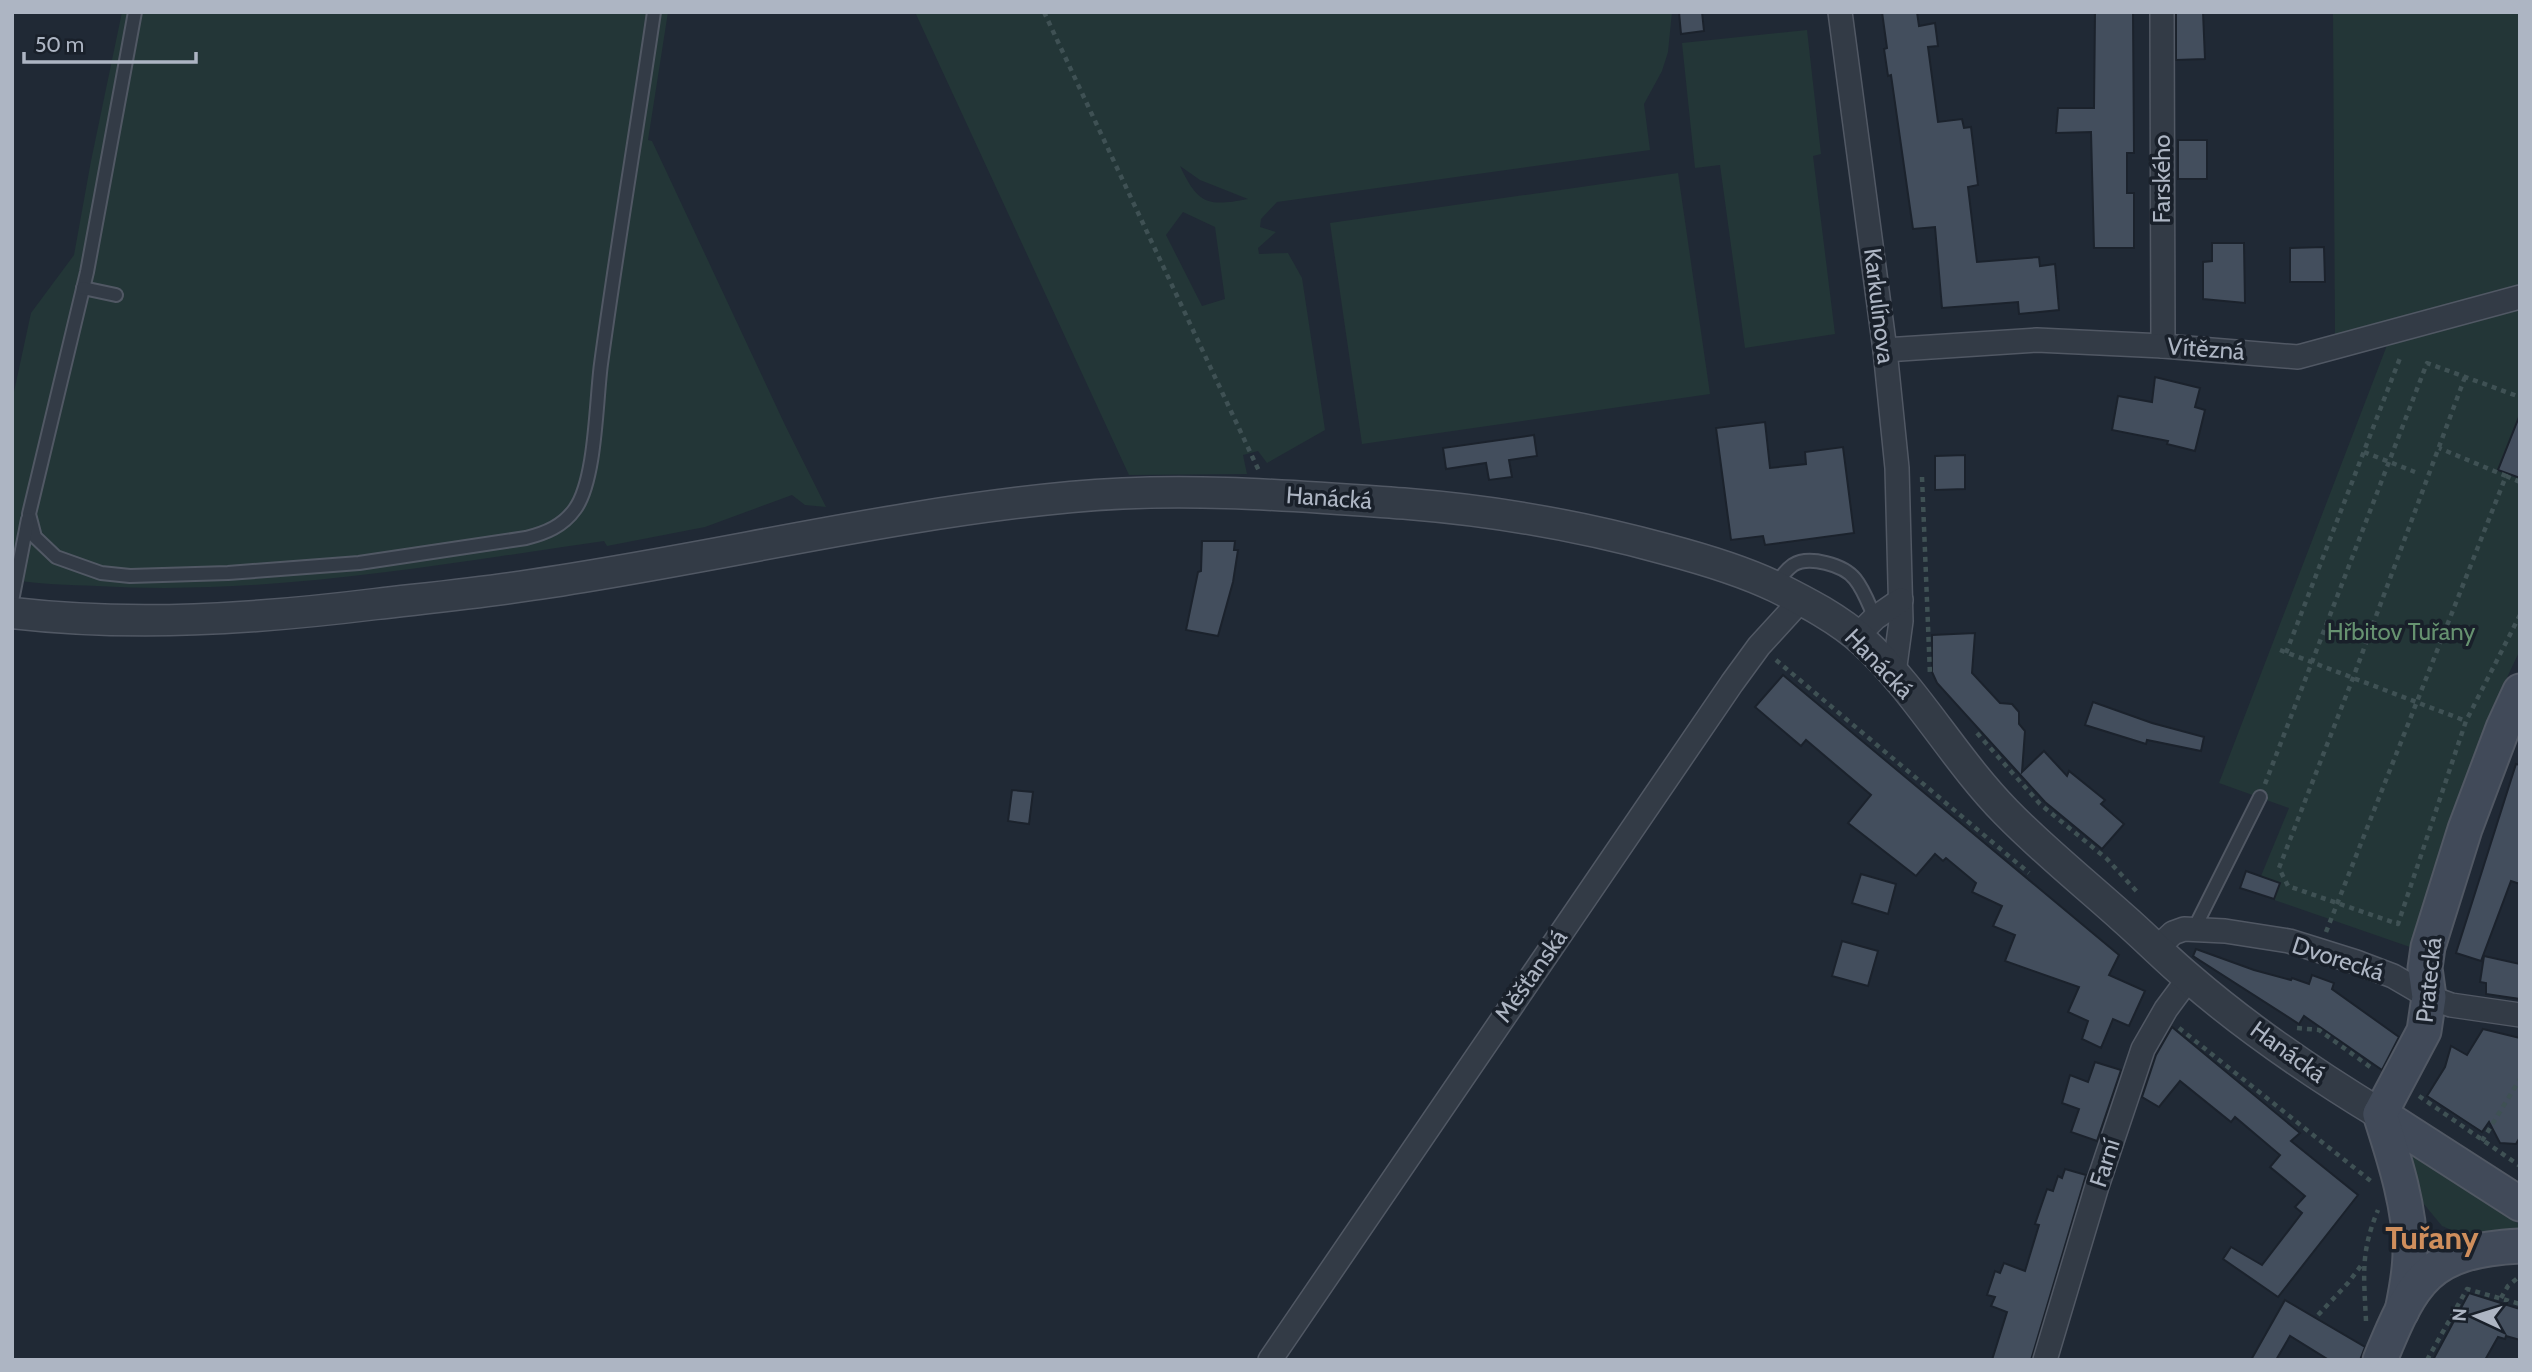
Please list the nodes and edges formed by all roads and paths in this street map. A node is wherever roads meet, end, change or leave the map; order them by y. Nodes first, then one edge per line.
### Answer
1 (135, 12) edge
2 (654, 12) edge
3 (1044, 12) edge
4 (1840, 12) edge
5 (2162, 12) edge
6 (83, 288) junction
7 (116, 295) dead end
8 (2520, 297) edge
9 (2163, 346) junction
10 (1885, 350) junction
11 (2400, 358) dead end
12 (2465, 377) junction
13 (2520, 397) edge
14 (2439, 448) junction
15 (2364, 452) junction
16 (2389, 462) junction
17 (1921, 467) dead end
18 (2415, 472) dead end
19 (2506, 477) junction
20 (2520, 482) edge
21 (1270, 494) junction
22 (29, 514) junction
23 (1774, 586) junction
24 (1801, 600) junction
25 (1901, 600) junction
26 (12, 601) edge
27 (12, 613) edge
28 (2520, 615) edge
29 (1866, 627) junction
30 (1759, 646) junction
31 (2311, 662) junction
32 (1894, 673) junction
33 (2353, 678) junction
34 (1932, 679) dead end
35 (2520, 691) edge
36 (2416, 703) junction
37 (2466, 722) junction
38 (1850, 723) dead end
39 (1972, 728) dead end
40 (2260, 797) joint
41 (2140, 896) dead end
42 (2337, 903) junction
43 (2194, 929) junction
44 (2157, 948) junction
45 (2319, 950) junction
46 (2189, 978) junction
47 (2429, 997) junction
48 (2520, 1015) edge
49 (2295, 1028) dead end
50 (2520, 1079) edge
51 (2397, 1082) junction
52 (2380, 1114) junction
53 (2482, 1141) junction
54 (2520, 1165) edge
55 (2520, 1204) edge
56 (2520, 1246) edge
57 (2363, 1262) dead end
58 (2520, 1276) edge
59 (2501, 1298) junction
60 (2520, 1304) edge
61 (2402, 1311) junction
62 (2318, 1315) dead end
63 (1270, 1360) edge
64 (2045, 1360) edge
65 (2380, 1360) edge
66 (2427, 1360) edge

1 - 6 lane
2 - 22 lane
3 - 21 path
4 - 10 street, Karkulínova
5 - 9 street, Farského
6 - 7 lane
6 - 22 lane
8 - 9 street, Vítězná
9 - 10 street, Vítězná
10 - 25 street, Karkulínova
11 - 15 path
12 - 13 path
12 - 14 path
12 - 16 path
14 - 19 path
14 - 33 path
15 - 16 path
15 - 31 path
16 - 18 path
16 - 31 path
17 - 34 path
19 - 20 path
19 - 36 path
21 - 23 street, Hanácká
21 - 27 street, Hanácká
22 - 26 lane
23 - 24 street, Hanácká
23 - 29 lane
24 - 29 street, Hanácká
24 - 30 street, Měšťanská
25 - 29 street
25 - 32 street, Karkulínova
28 - 37 path
29 - 32 street, Hanácká
30 - 38 path
30 - 63 street, Měšťanská
31 - 33 path
31 - 40 path
32 - 44 street, Hanácká
33 - 36 path
33 - 42 path
35 - 47 main road, Pratecká
36 - 37 path
36 - 42 path
37 - 42 path
39 - 41 path
40 - 43 lane
42 - 45 path
43 - 44 street
43 - 45 street, Dvorecká
44 - 46 street, Hanácká
45 - 47 street, Dvorecká
46 - 52 street, Hanácká
46 - 64 street, Farní
47 - 48 street, Dvorecká
47 - 51 main road, Pratecká
49 - 51 path
50 - 53 path
51 - 52 main road, Pratecká
51 - 53 path
52 - 55 main road, Hanácká
52 - 61 main road
53 - 54 path
56 - 61 main road
57 - 62 path
58 - 59 path
59 - 60 path
59 - 66 path
61 - 65 main road

